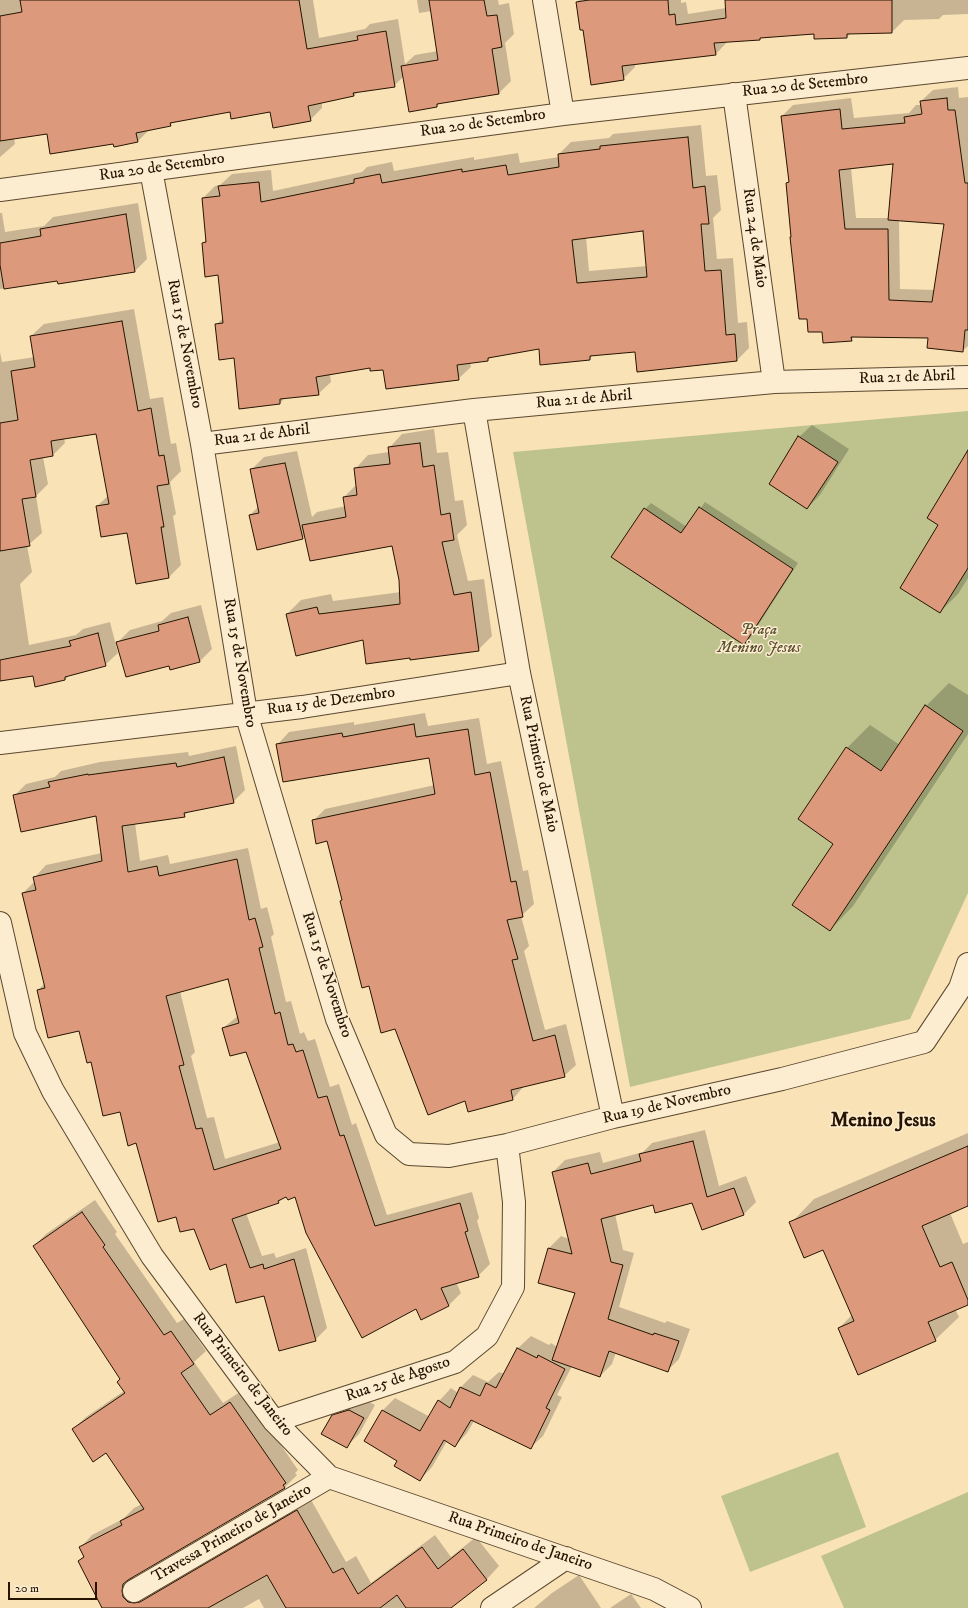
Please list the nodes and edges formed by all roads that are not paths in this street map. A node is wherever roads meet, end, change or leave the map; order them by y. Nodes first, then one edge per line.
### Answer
1 (544, 0) edge
2 (968, 68) edge
3 (734, 94) junction
4 (563, 114) junction
5 (151, 170) junction
6 (0, 190) edge
7 (968, 377) edge
8 (774, 382) junction
9 (474, 410) junction
10 (202, 444) junction
11 (519, 673) junction
12 (246, 713) junction
13 (0, 743) edge
14 (0, 923) edge
15 (968, 964) edge
16 (613, 1117) junction
17 (506, 1145) junction
18 (409, 1154) joint
19 (274, 1421) junction
20 (329, 1477) junction
21 (566, 1558) junction
22 (134, 1591) dead end
23 (492, 1608) edge
24 (690, 1608) edge

1 - 4 street
2 - 3 street, Rua 20 de Setembro
3 - 4 street, Rua 20 de Setembro
3 - 8 street, Rua 24 de Maio
4 - 5 street, Rua 20 de Setembro
5 - 6 street, Rua 20 de Setembro
5 - 10 street, Rua 15 de Novembro
7 - 8 street, Rua 21 de Abril
8 - 9 street, Rua 21 de Abril
9 - 10 street, Rua 21 de Abril
9 - 11 street, Rua Primeiro de Maio
10 - 12 street, Rua 15 de Novembro
11 - 12 street, Rua 15 de Dezembro
11 - 16 street, Rua Primeiro de Maio
12 - 13 street, Rua 15 de Dezembro
12 - 18 street, Rua 15 de Novembro
14 - 19 street, Rua Primeiro de Janeiro
15 - 16 street, Rua 19 de Novembro
16 - 17 street, Rua 19 de Novembro
17 - 18 street, Rua 19 de Novembro
17 - 19 street, Rua 25 de Agosto
19 - 20 street, Rua Primeiro de Janeiro
20 - 21 street, Rua Primeiro de Janeiro
20 - 22 street, Travessa Primeiro de Janeiro
21 - 23 street
21 - 24 street, Rua Primeiro de Janeiro

